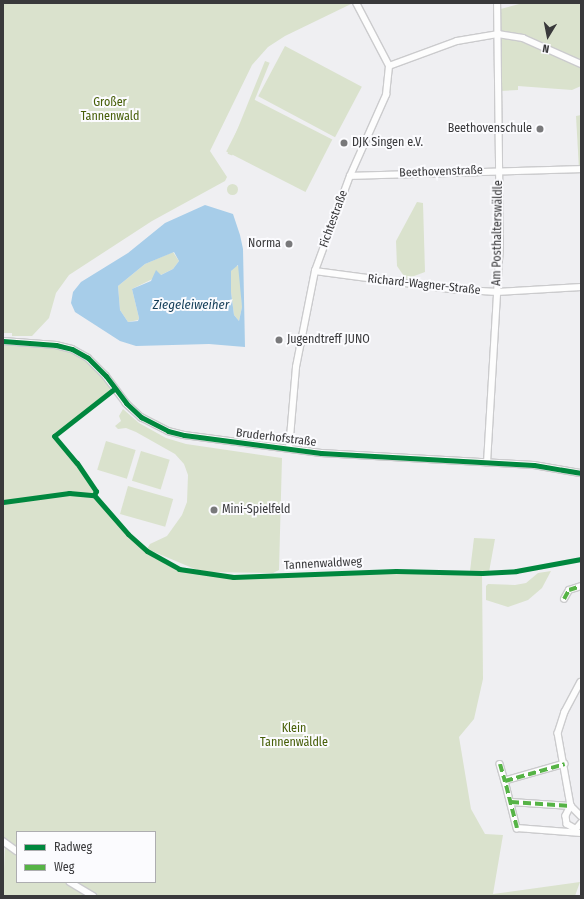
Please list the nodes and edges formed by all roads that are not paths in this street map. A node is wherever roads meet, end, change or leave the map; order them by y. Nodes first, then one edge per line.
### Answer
1 (497, 3) edge
2 (358, 4) edge
3 (498, 34) junction
4 (581, 64) edge
5 (389, 66) junction
6 (581, 169) edge
7 (500, 170) junction
8 (350, 176) junction
9 (315, 271) junction
10 (581, 287) edge
11 (497, 292) junction
12 (3, 340) edge
13 (289, 450) junction
14 (487, 463) junction
15 (581, 473) edge
16 (581, 586) edge
17 (564, 599) dead end
18 (581, 682) edge
19 (500, 764) dead end
20 (565, 764) junction
21 (505, 781) junction
22 (510, 802) junction
23 (571, 806) junction
24 (581, 816) edge
25 (581, 824) edge
26 (569, 830) junction
27 (581, 833) edge
28 (3, 841) edge
29 (16, 850) edge
30 (72, 883) edge
31 (93, 896) edge

1 - 3 street, Am Posthalterswäldle
2 - 5 street
3 - 4 street
3 - 5 street
3 - 7 street, Am Posthalterswäldle
5 - 8 street, Fichtestraße
6 - 7 street, Beethovenstraße
7 - 8 street, Beethovenstraße
7 - 11 street, Am Posthalterswäldle
8 - 9 street, Fichtestraße
9 - 11 street, Richard-Wagner-Straße
9 - 13 street, Fichtestraße
10 - 11 street, Richard-Wagner-Straße
11 - 14 street, Am Posthalterswäldle
12 - 13 street, Bruderhofstraße
13 - 14 street, Bruderhofstraße
14 - 15 street, Bruderhofstraße
16 - 17 street
18 - 20 street
19 - 21 street
20 - 21 street
20 - 23 street
21 - 22 street
22 - 23 street
22 - 26 street
23 - 24 street
23 - 26 street
25 - 26 street
26 - 27 street
28 - 29 street
30 - 31 street

